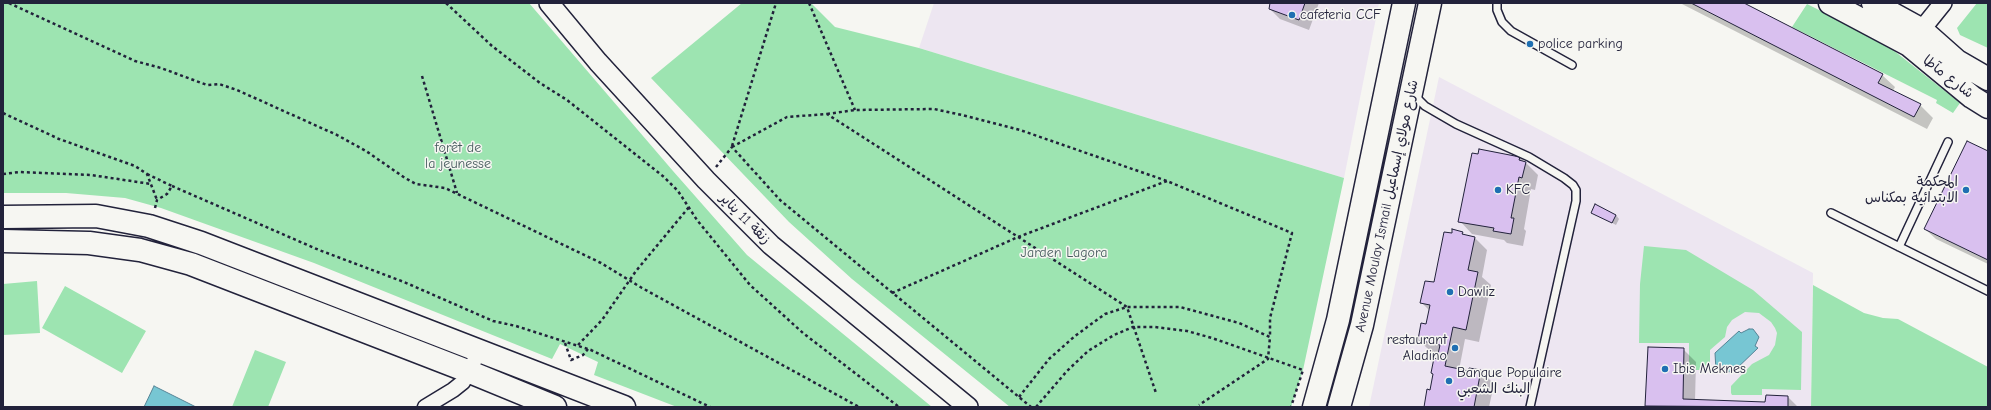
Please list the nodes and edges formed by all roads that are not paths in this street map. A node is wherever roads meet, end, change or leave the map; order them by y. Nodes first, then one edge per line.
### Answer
1 (549, 3) edge
2 (1404, 3) edge
3 (1430, 3) edge
4 (1497, 3) edge
5 (1830, 3) edge
6 (1873, 3) edge
7 (1943, 3) edge
8 (1915, 38) junction
9 (1572, 65) dead end
10 (1988, 80) edge
11 (1411, 92) junction
12 (1988, 106) edge
13 (1948, 142) dead end
14 (1831, 213) dead end
15 (3, 216) edge
16 (3, 241) edge
17 (1899, 247) junction
18 (1988, 291) edge
19 (480, 350) junction
20 (470, 372) junction
21 (425, 407) edge
22 (555, 407) edge
23 (624, 407) edge
24 (968, 407) edge
25 (1314, 407) edge
26 (1339, 407) edge
27 (1530, 407) edge

1 - 24 main road, زنقة 11 يناير
2 - 25 main road, Avenue Moulay Ismail شارع مولاي إسماعيل
3 - 11 main road, Avenue Moulay Ismail شارع مولاي إسماعيل
4 - 9 lane
5 - 8 main road
6 - 8 main road
7 - 8 street
8 - 10 main road
8 - 12 main road, شارع مآطا
11 - 26 main road, Avenue Moulay Ismail شارع مولاي إسماعيل
11 - 27 lane
13 - 17 lane
14 - 17 lane
15 - 19 main road
16 - 20 main road
17 - 18 lane
19 - 20 street
19 - 23 main road
20 - 21 street
20 - 22 main road

